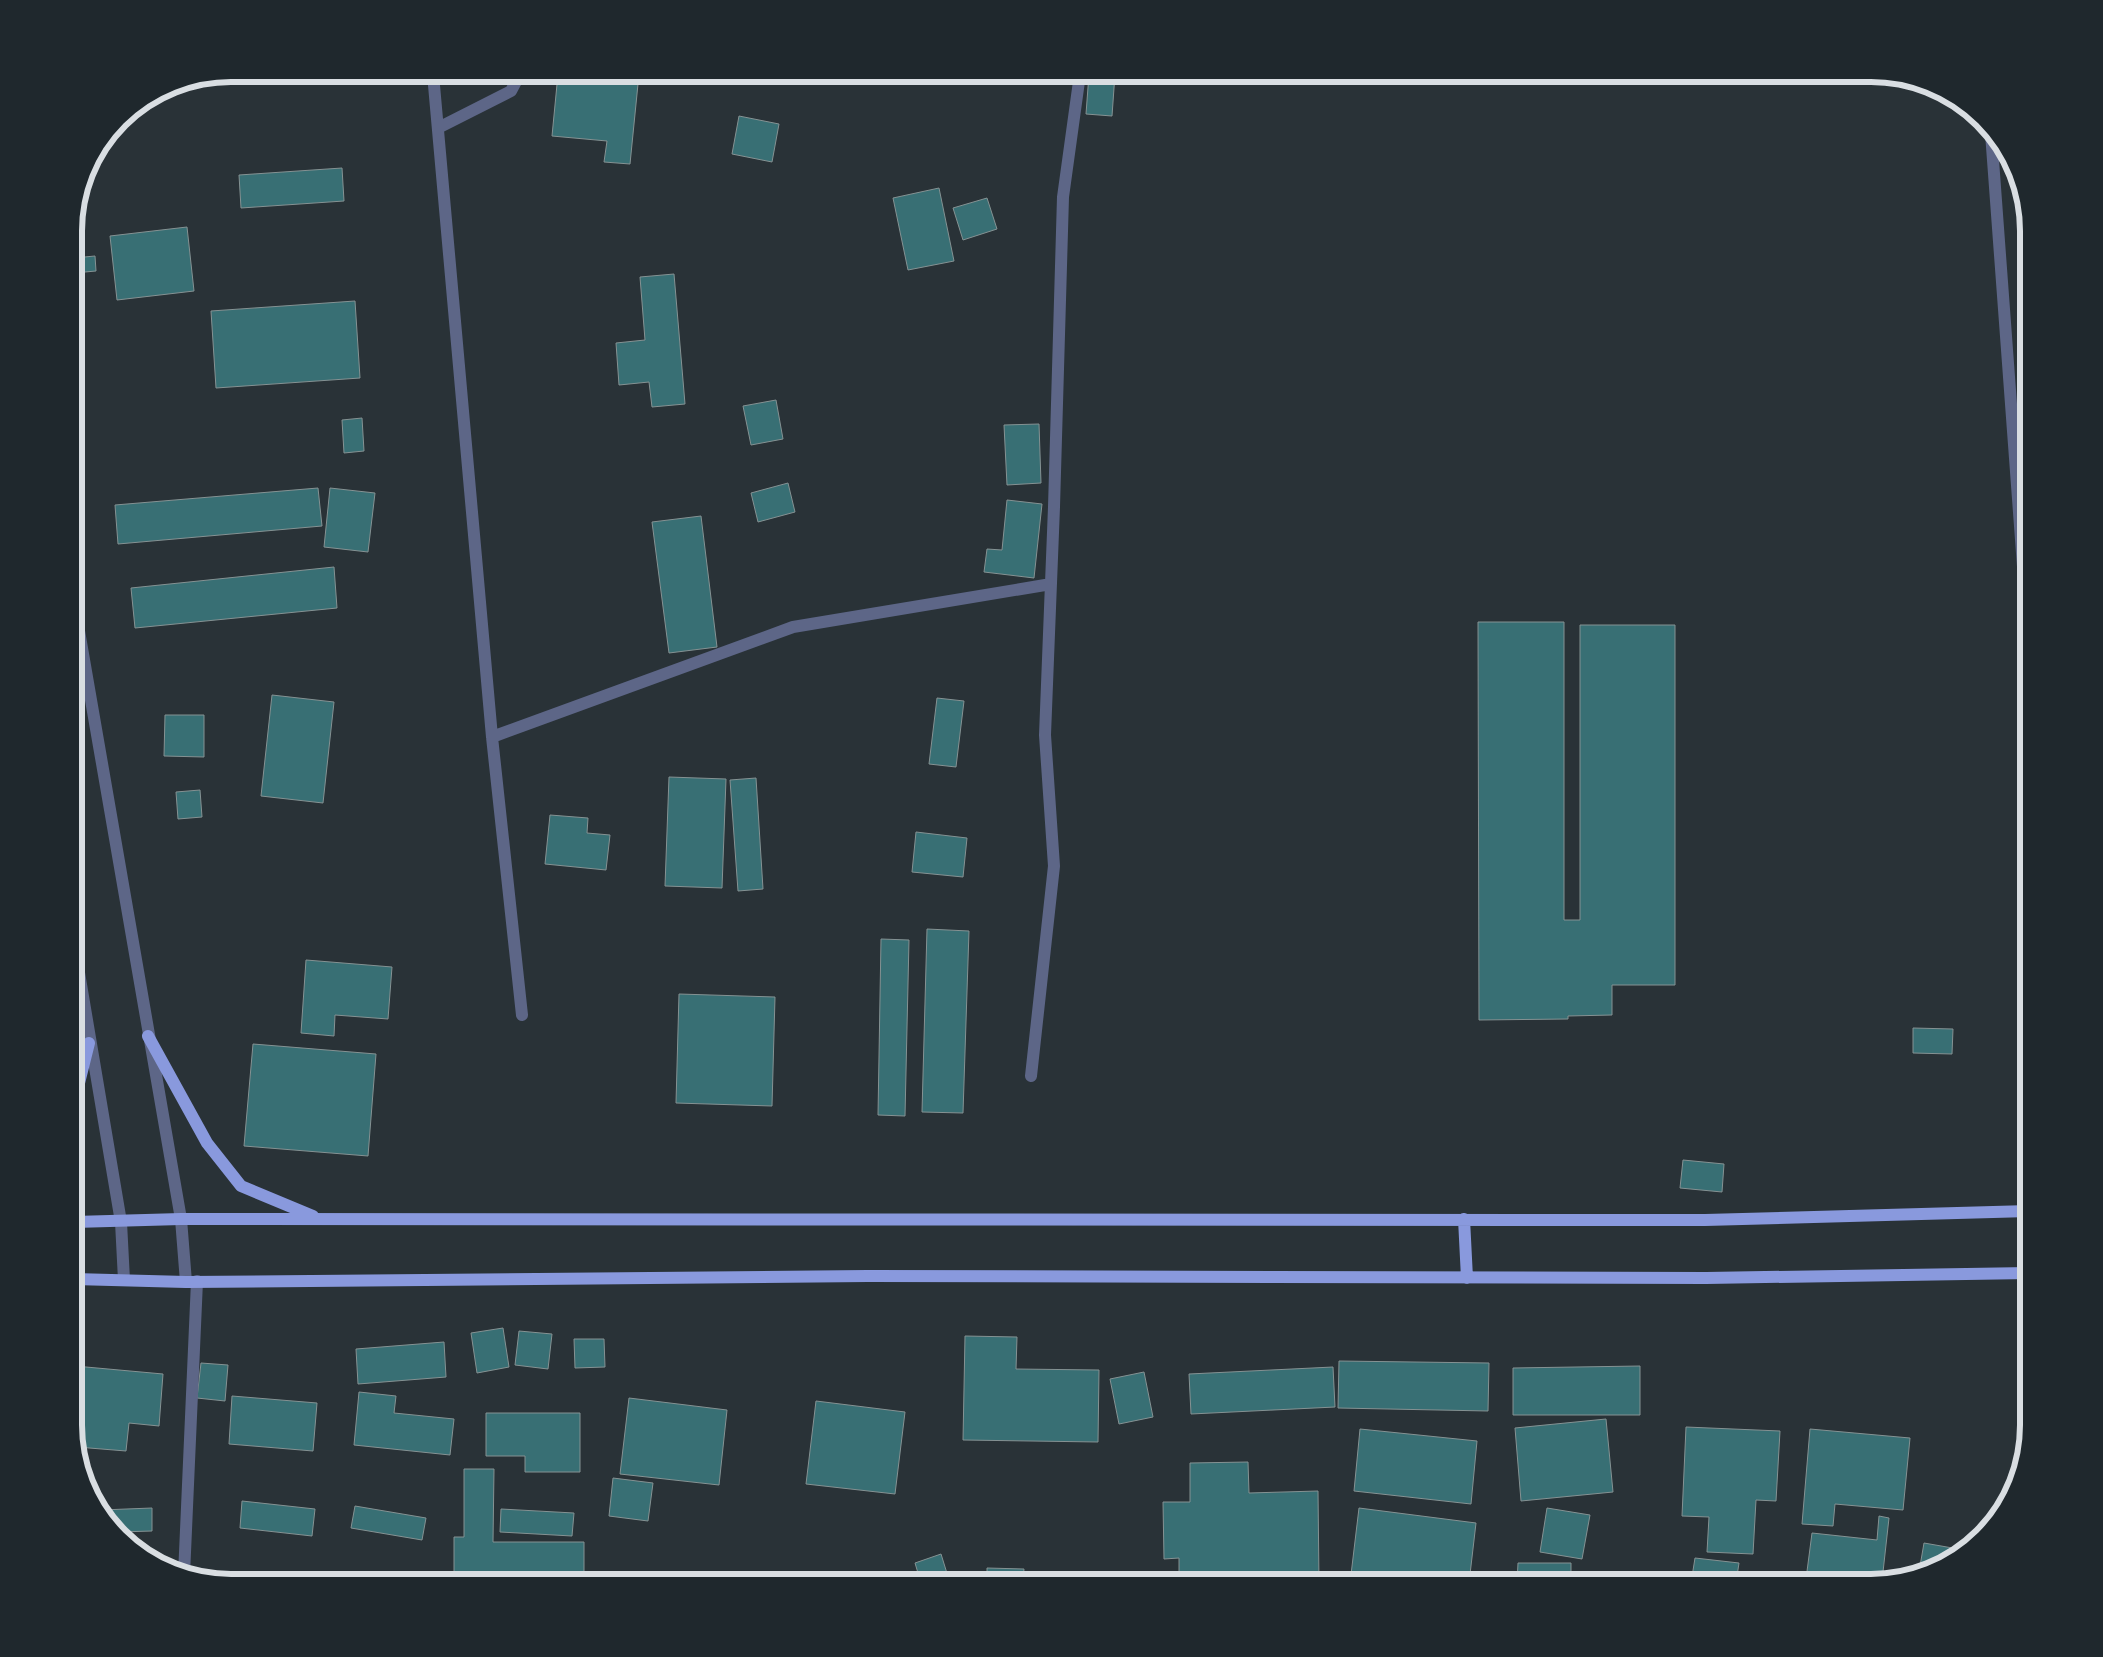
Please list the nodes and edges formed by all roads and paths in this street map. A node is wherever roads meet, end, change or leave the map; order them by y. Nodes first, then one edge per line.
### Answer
1 (434, 83) edge
2 (515, 83) edge
3 (1079, 83) edge
4 (438, 128) junction
5 (1992, 144) edge
6 (2020, 526) edge
7 (1051, 584) junction
8 (83, 655) edge
9 (492, 737) junction
10 (83, 1003) edge
11 (522, 1014) dead end
12 (148, 1036) junction
13 (89, 1043) junction
14 (83, 1067) edge
15 (1030, 1076) dead end
16 (2020, 1211) edge
17 (180, 1218) junction
18 (317, 1218) junction
19 (1464, 1220) junction
20 (83, 1222) edge
21 (121, 1222) junction
22 (2020, 1273) edge
23 (1467, 1278) junction
24 (83, 1279) edge
25 (124, 1280) junction
26 (192, 1281) junction
27 (184, 1567) edge

1 - 4 street
2 - 4 street
3 - 7 street
4 - 9 street
5 - 6 street
7 - 9 street
7 - 15 street
8 - 12 street
9 - 11 street
10 - 13 street
12 - 17 street
12 - 18 main road
13 - 14 main road
13 - 21 street
16 - 19 main road
17 - 18 main road
17 - 21 main road
17 - 26 street
18 - 19 main road
19 - 23 main road
20 - 21 main road
21 - 25 street
22 - 23 main road
23 - 26 main road
24 - 25 main road
25 - 26 main road
26 - 27 street

